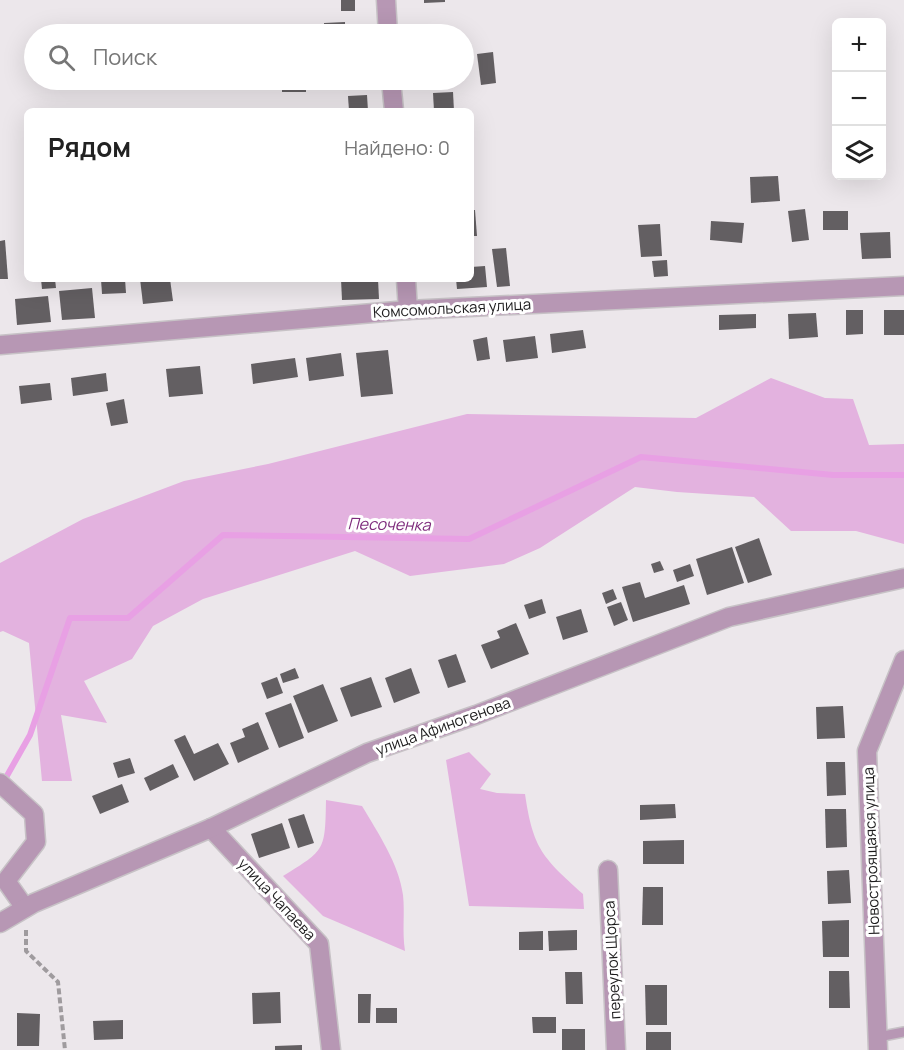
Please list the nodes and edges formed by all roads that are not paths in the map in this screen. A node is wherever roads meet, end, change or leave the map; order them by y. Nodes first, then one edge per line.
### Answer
1 (386, 0) edge
2 (387, 24) edge
3 (393, 90) edge
4 (394, 108) edge
5 (406, 282) edge
6 (904, 286) edge
7 (408, 309) junction
8 (0, 345) edge
9 (904, 578) edge
10 (904, 660) edge
11 (0, 783) edge
12 (211, 828) junction
13 (608, 870) dead end
14 (25, 908) junction
15 (0, 923) edge
16 (904, 1032) edge
17 (878, 1043) edge
18 (331, 1050) edge
19 (616, 1050) edge

1 - 2 street
3 - 4 street
5 - 7 street
6 - 7 street, Комсомольская улица
7 - 8 street, Комсомольская улица
9 - 12 street, улица Афиногенова
10 - 17 street, Новостроящаяся улица
11 - 14 street
12 - 14 street, улица Афиногенова
12 - 18 street, улица Чапаева
13 - 19 street, переулок Щорса
14 - 15 street, улица Афиногенова
16 - 17 lane

